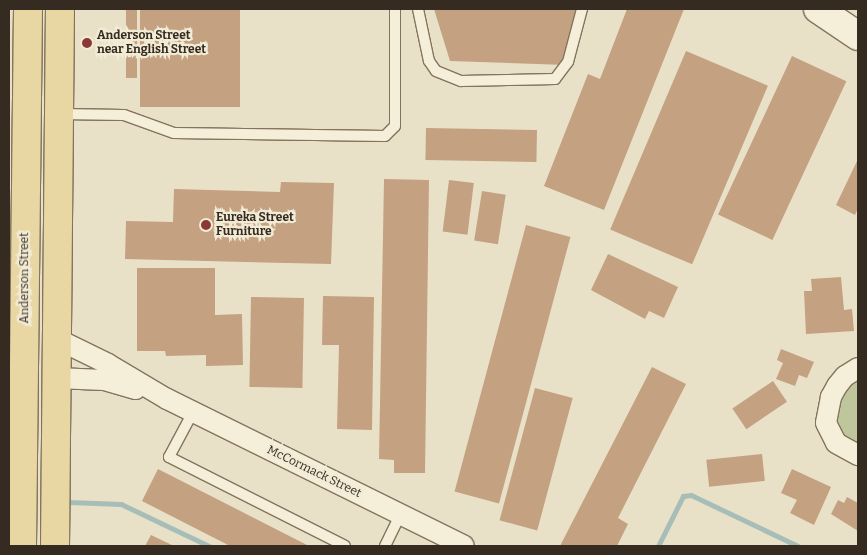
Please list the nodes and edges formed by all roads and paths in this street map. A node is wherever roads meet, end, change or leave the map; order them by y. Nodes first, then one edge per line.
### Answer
1 (28, 9) edge
2 (60, 9) edge
3 (395, 9) edge
4 (418, 9) edge
5 (582, 9) edge
6 (818, 9) edge
7 (858, 36) edge
8 (59, 114) junction
9 (17, 324) edge
10 (57, 339) junction
11 (17, 354) edge
12 (858, 368) edge
13 (56, 378) junction
14 (164, 398) junction
15 (193, 412) junction
16 (858, 455) edge
17 (400, 515) junction
18 (22, 546) edge
19 (55, 546) edge
20 (345, 546) edge
21 (385, 546) edge
22 (464, 546) edge

1 - 9 main road, Anderson Street
2 - 8 main road
3 - 8 lane
4 - 5 lane
6 - 7 street
8 - 10 main road
9 - 10 main road, McCormack Street
9 - 11 main road, Anderson Street
10 - 13 main road
10 - 14 street, McCormack Street
11 - 13 main road, McCormack Street
11 - 18 main road, Anderson Street
12 - 16 street
13 - 14 street, McCormack Street
13 - 19 main road
14 - 15 street, McCormack Street
15 - 17 street, McCormack Street
15 - 20 lane
17 - 21 lane
17 - 22 street, McCormack Street

